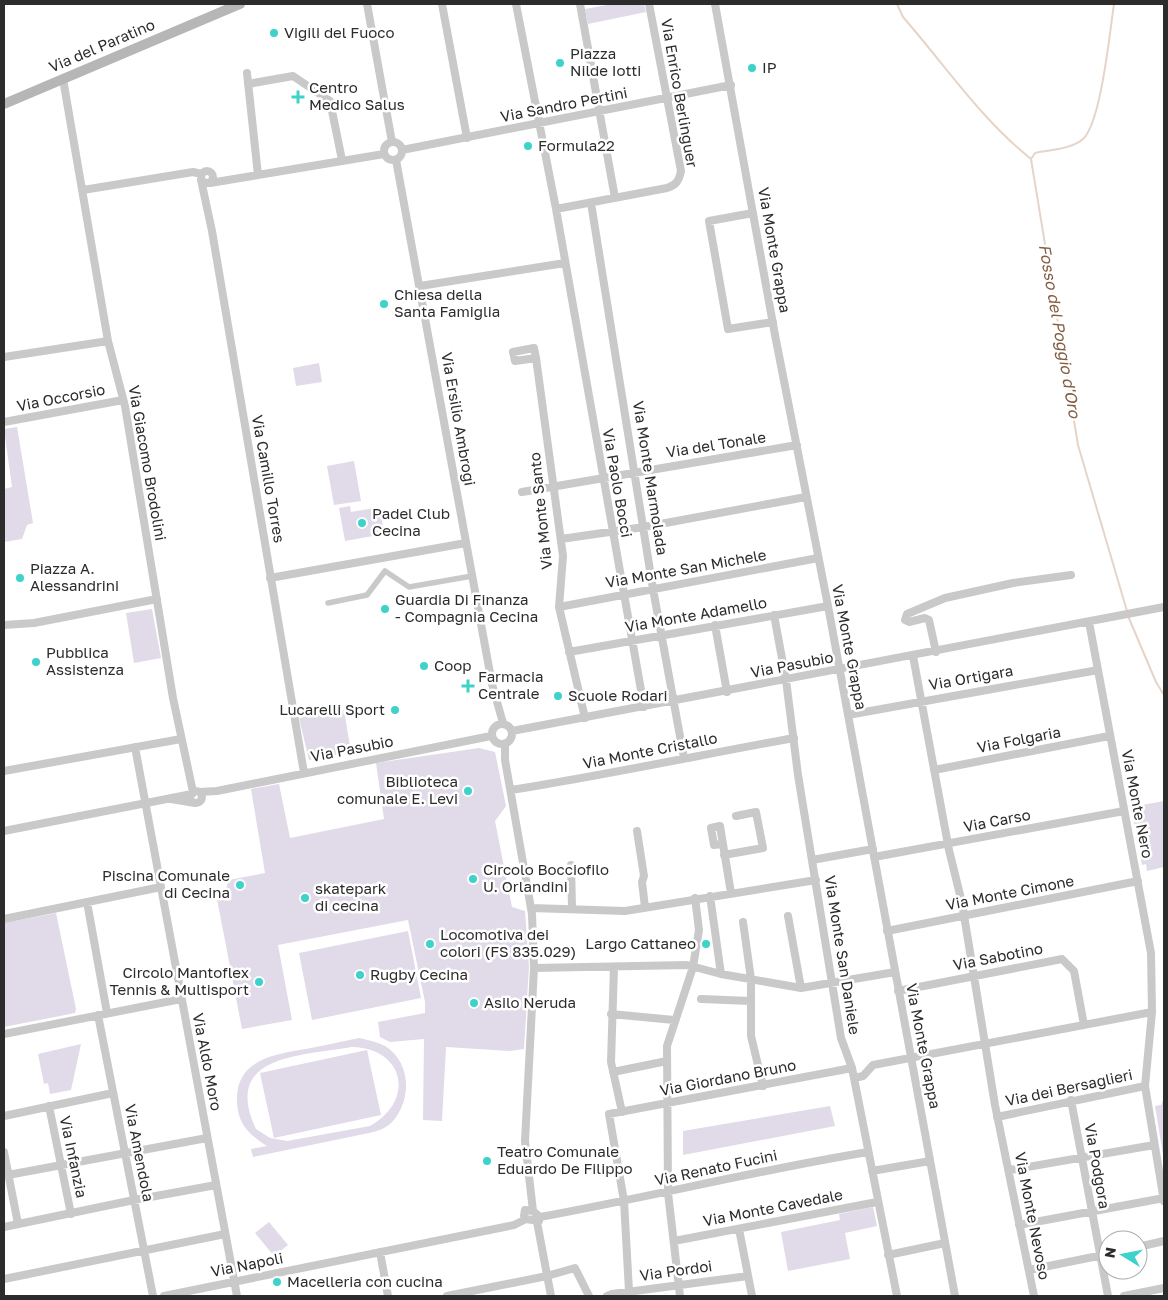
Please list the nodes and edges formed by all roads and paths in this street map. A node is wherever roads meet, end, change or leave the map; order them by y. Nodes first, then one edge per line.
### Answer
1 (240, 4) edge
2 (367, 4) edge
3 (442, 4) edge
4 (516, 4) edge
5 (580, 4) edge
6 (649, 4) edge
7 (715, 4) edge
8 (247, 73) dead end
9 (63, 79) junction
10 (248, 84) junction
11 (731, 85) junction
12 (666, 98) junction
13 (4, 104) edge
14 (600, 112) junction
15 (539, 123) junction
16 (467, 138) junction
17 (392, 142) junction
18 (402, 150) junction
19 (384, 154) junction
20 (342, 160) junction
21 (396, 160) junction
22 (258, 175) junction
23 (236, 178) junction
24 (204, 182) junction
25 (83, 190) junction
26 (615, 198) junction
27 (591, 203) junction
28 (556, 209) junction
29 (753, 213) junction
30 (565, 263) junction
31 (420, 286) junction
32 (773, 322) junction
33 (108, 341) junction
34 (4, 358) edge
35 (536, 358) dead end
36 (123, 400) junction
37 (4, 422) edge
38 (797, 446) junction
39 (635, 472) junction
40 (602, 477) junction
41 (554, 486) junction
42 (522, 492) dead end
43 (806, 497) junction
44 (644, 527) junction
45 (611, 531) junction
46 (561, 539) junction
47 (466, 542) junction
48 (818, 558) junction
49 (1071, 575) dead end
50 (472, 576) junction
51 (270, 578) junction
52 (654, 588) junction
53 (623, 595) junction
54 (157, 599) junction
55 (328, 603) dead end
56 (828, 606) junction
57 (559, 607) junction
58 (1164, 607) edge
59 (774, 615) junction
60 (1089, 622) junction
61 (715, 625) junction
62 (6, 627) edge
63 (661, 635) junction
64 (631, 641) junction
65 (569, 652) junction
66 (936, 652) junction
67 (913, 656) junction
68 (840, 670) junction
69 (1098, 670) junction
70 (786, 680) junction
71 (727, 692) junction
72 (921, 701) junction
73 (674, 702) junction
74 (644, 707) junction
75 (848, 715) junction
76 (586, 718) junction
77 (499, 724) junction
78 (512, 731) junction
79 (492, 736) junction
80 (1109, 736) junction
81 (794, 738) junction
82 (181, 739) junction
83 (505, 744) junction
84 (135, 747) junction
85 (684, 758) junction
86 (934, 770) junction
87 (4, 771) edge
88 (304, 773) junction
89 (511, 790) junction
90 (217, 791) junction
91 (195, 793) junction
92 (171, 799) junction
93 (198, 802) junction
94 (146, 804) junction
95 (1124, 811) junction
96 (736, 816) dead end
97 (4, 831) edge
98 (637, 831) dead end
99 (723, 844) dead end
100 (948, 844) junction
101 (874, 853) junction
102 (724, 855) junction
103 (812, 860) junction
104 (571, 865) dead end
105 (816, 880) junction
106 (1138, 881) junction
107 (161, 887) junction
108 (731, 893) junction
109 (710, 896) junction
110 (695, 898) junction
111 (87, 902) junction
112 (645, 907) junction
113 (531, 908) junction
114 (572, 908) junction
115 (788, 916) dead end
116 (962, 916) junction
117 (4, 919) edge
118 (743, 922) dead end
119 (887, 931) junction
120 (614, 967) junction
121 (693, 967) junction
122 (534, 968) junction
123 (895, 972) junction
124 (721, 974) junction
125 (974, 976) junction
126 (751, 979) junction
127 (833, 982) junction
128 (801, 988) junction
129 (898, 991) junction
130 (181, 999) junction
131 (701, 999) dead end
132 (751, 1001) junction
133 (1152, 1012) junction
134 (107, 1013) junction
135 (611, 1014) junction
136 (98, 1015) junction
137 (674, 1020) junction
138 (1084, 1025) junction
139 (4, 1034) edge
140 (985, 1042) junction
141 (911, 1056) junction
142 (667, 1060) junction
143 (852, 1068) junction
144 (613, 1072) junction
145 (854, 1078) junction
146 (764, 1086) junction
147 (1145, 1086) junction
148 (113, 1093) junction
149 (1071, 1100) junction
150 (668, 1103) junction
151 (49, 1106) junction
152 (622, 1112) junction
153 (4, 1116) edge
154 (1000, 1116) junction
155 (207, 1138) junction
156 (1154, 1145) junction
157 (4, 1152) edge
158 (868, 1152) junction
159 (125, 1153) junction
160 (1082, 1158) junction
161 (930, 1161) junction
162 (61, 1166) junction
163 (1010, 1170) junction
164 (872, 1171) junction
165 (8, 1175) junction
166 (216, 1186) junction
167 (668, 1193) junction
168 (1164, 1199) edge
169 (134, 1200) junction
170 (624, 1201) junction
171 (877, 1202) junction
172 (533, 1211) junction
173 (1091, 1211) junction
174 (71, 1214) junction
175 (526, 1220) junction
176 (539, 1220) junction
177 (18, 1224) junction
178 (1020, 1225) junction
179 (4, 1227) edge
180 (739, 1229) junction
181 (225, 1234) junction
182 (1098, 1235) edge
183 (674, 1241) junction
184 (1164, 1241) edge
185 (945, 1243) junction
186 (1148, 1245) edge
187 (144, 1249) junction
188 (380, 1252) junction
189 (888, 1255) junction
190 (1098, 1256) edge
191 (1029, 1270) junction
192 (547, 1276) junction
193 (748, 1276) junction
194 (4, 1279) edge
195 (1106, 1280) edge
196 (234, 1282) junction
197 (678, 1285) junction
198 (1164, 1288) edge
199 (629, 1292) junction
200 (153, 1296) edge
201 (164, 1296) edge
202 (236, 1296) edge
203 (388, 1296) edge
204 (447, 1296) edge
205 (551, 1296) edge
206 (588, 1296) edge
207 (608, 1296) edge
208 (680, 1296) edge
209 (752, 1296) edge
210 (897, 1296) edge
211 (955, 1296) edge
212 (1034, 1296) edge
213 (1108, 1296) edge
214 (1124, 1296) edge

1 - 9 main road, Via del Paratino
2 - 17 street
3 - 16 street
4 - 15 street, Via Paolo Bocci
5 - 14 street
6 - 12 street, Via Enrico Berlinguer
7 - 11 street, Via Monte Grappa
8 - 10 street
9 - 13 main road, Via del Paratino
9 - 25 street, Via Giacomo Brodolini
10 - 20 street
10 - 22 street
11 - 12 street, Via Sandro Pertini
11 - 29 street, Via Monte Grappa
12 - 14 street, Via Sandro Pertini
12 - 26 street, Via Enrico Berlinguer
14 - 15 street, Via Sandro Pertini
14 - 26 street
15 - 16 street, Via Sandro Pertini
15 - 28 street, Via Paolo Bocci
16 - 18 street, Via Sandro Pertini
17 - 18 street
17 - 19 street
18 - 21 street
19 - 20 street
19 - 21 street
20 - 22 street
21 - 31 street, Via Ersilio Ambrogi
22 - 23 street
23 - 24 street
23 - 24 street
24 - 25 street
24 - 51 street, Via Camillo Torres
25 - 33 street, Via Giacomo Brodolini
26 - 27 street, Via Enrico Berlinguer
27 - 28 street, Via Enrico Berlinguer
27 - 39 street, Via Monte Marmolada
28 - 30 street, Via Paolo Bocci
29 - 32 street, Via Monte Grappa
29 - 32 street
30 - 31 street
30 - 40 street, Via Paolo Bocci
31 - 47 street, Via Ersilio Ambrogi
32 - 38 street, Via Monte Grappa
33 - 34 street
33 - 36 street, Via Giacomo Brodolini
35 - 41 street, Via Monte Santo
36 - 37 street, Via Occorsio
36 - 54 street, Via Giacomo Brodolini
38 - 39 street, Via del Tonale
38 - 43 street, Via Monte Grappa
39 - 40 street, Via del Tonale
39 - 44 street, Via Monte Marmolada
40 - 41 street, Via del Tonale
40 - 45 street, Via Paolo Bocci
41 - 42 street, Via del Tonale
41 - 46 street, Via Monte Santo
43 - 44 street
43 - 48 street, Via Monte Grappa
44 - 45 street
44 - 52 street, Via Monte Marmolada
45 - 46 street
45 - 53 street, Via Paolo Bocci
46 - 57 street, Via Monte Santo
47 - 50 street, Via Ersilio Ambrogi
47 - 51 street
48 - 52 street, Via Monte San Michele
48 - 56 street, Via Monte Grappa
49 - 66 street
50 - 55 street
50 - 77 street, Via Ersilio Ambrogi
51 - 88 street, Via Camillo Torres
52 - 53 street, Via Monte San Michele
52 - 63 street, Via Monte Marmolada
53 - 57 street, Via Monte San Michele
53 - 64 street, Via Paolo Bocci
54 - 62 street
54 - 82 street, Via Giacomo Brodolini
56 - 59 street, Via Monte Adamello
56 - 68 street, Via Monte Grappa
57 - 65 street, Via Monte Santo
58 - 60 street, Via Pasubio
59 - 61 street, Via Monte Adamello
59 - 70 street, Via Monte San Daniele
60 - 66 street, Via Pasubio
60 - 69 street, Via Monte Nero
61 - 63 street, Via Monte Adamello
61 - 71 street
63 - 64 street, Via Monte Adamello
63 - 73 street, Via Monte Marmolada
64 - 65 street, Via Monte Adamello
64 - 74 street, Via Paolo Bocci
65 - 76 street, Via Monte Santo
66 - 67 street, Via Pasubio
67 - 68 street, Via Pasubio
67 - 72 street, Via Monte Nevoso
68 - 70 street, Via Pasubio
68 - 75 street, Via Monte Grappa
69 - 72 street, Via Ortigara
69 - 80 street, Via Monte Nero
70 - 71 street, Via Pasubio
70 - 81 street, Via Monte San Daniele
71 - 73 street, Via Pasubio
72 - 75 street, Via Ortigara
72 - 86 street, Via Monte Nevoso
73 - 74 street, Via Pasubio
73 - 85 street, Via Monte Marmolada
74 - 76 street, Via Pasubio
75 - 101 street, Via Monte Grappa
76 - 78 street, Via Pasubio
77 - 78 street
77 - 79 street
78 - 83 street
79 - 83 street
79 - 88 street, Via Pasubio
80 - 86 street, Via Folgaria
80 - 95 street, Via Monte Nero
81 - 85 street, Via Monte Cristallo
81 - 103 street, Via Monte San Daniele
82 - 84 street
82 - 91 street, Via Giacomo Brodolini
83 - 89 street
84 - 87 street
84 - 94 street, Via Aldo Moro
85 - 89 street, Via Monte Cristallo
86 - 100 street, Via Monte Nevoso
88 - 90 street, Via Pasubio
89 - 113 street
90 - 91 street, Via Pasubio
90 - 93 street, Via Pasubio
91 - 92 street, Via Pasubio
91 - 93 street
92 - 93 street, Via Pasubio
92 - 94 street, Via Pasubio
94 - 97 street, Via Pasubio
94 - 107 street, Via Aldo Moro
95 - 100 street, Via Carso
95 - 106 street, Via Monte Nero
96 - 102 street
98 - 112 street
99 - 102 street
100 - 101 street, Via Carso
100 - 116 street, Via Monte Nevoso
101 - 103 street, Via Carso
101 - 119 street, Via Monte Grappa
102 - 108 street
103 - 105 street, Via Monte San Daniele
104 - 114 street
105 - 108 street
105 - 127 street, Via Monte San Daniele
106 - 116 street, Via Monte Cimone
106 - 133 street, Via Monte Nero
107 - 111 street
107 - 130 street, Via Aldo Moro
108 - 109 street
109 - 110 street
109 - 124 street
110 - 112 street
110 - 121 street
111 - 117 street
111 - 134 street
112 - 114 street
113 - 114 street
113 - 122 street
115 - 128 street
116 - 119 street, Via Monte Cimone
116 - 125 street, Via Monte Nevoso
118 - 126 street
119 - 123 street, Via Monte Grappa
120 - 121 street
120 - 122 street
120 - 135 street
121 - 124 street
121 - 137 street
122 - 172 street
123 - 127 street
123 - 129 street, Via Monte Grappa
124 - 126 street
125 - 129 street, Via Sabotino
125 - 138 street, Via Sabotino
125 - 140 street, Via Monte Nevoso
126 - 128 street
126 - 132 street
127 - 128 street
127 - 143 street, Via Monte San Daniele
129 - 141 street, Via Monte Grappa
130 - 134 street
130 - 155 street, Via Aldo Moro
131 - 132 street
132 - 146 street
133 - 138 street
133 - 147 street, Via Monte Nero
134 - 136 street
135 - 137 street
135 - 144 street
136 - 139 street
136 - 148 street, Via Amendola
137 - 142 street
138 - 140 street
140 - 141 street
140 - 154 street, Via Monte Nevoso
141 - 145 street
141 - 161 street, Via Monte Grappa
142 - 144 street
142 - 150 street
143 - 145 street, Via Monte San Daniele
143 - 146 street, Via Giordano Bruno
144 - 152 street
145 - 158 street, Via Monte San Daniele
146 - 150 street, Via Giordano Bruno
147 - 149 street, Via dei Bersaglieri
147 - 156 street, Via Monte Nero
148 - 151 street
148 - 159 street, Via Amendola
149 - 154 street, Via dei Bersaglieri
149 - 160 street, Via Podgora
150 - 152 street, Via Giordano Bruno
150 - 167 street
151 - 153 street
151 - 162 street, Via Infanzia
152 - 170 street, Via Giordano Bruno
154 - 163 street, Via Monte Nevoso
155 - 159 street
155 - 166 street, Via Aldo Moro
156 - 160 street
156 - 168 street, Via Monte Nero
157 - 165 street
158 - 164 street, Via Monte San Daniele
158 - 167 street, Via Renato Fucini
159 - 162 street
159 - 169 street, Via Amendola
160 - 163 street
160 - 173 street, Via Podgora
161 - 164 street
161 - 185 street, Via Monte Grappa
162 - 165 street
162 - 174 street, Via Infanzia
163 - 178 street, Via Monte Nevoso
164 - 171 street, Via Monte San Daniele
165 - 177 street
166 - 169 street
166 - 181 street, Via Aldo Moro
167 - 170 street, Via Renato Fucini
167 - 183 street
168 - 173 street
169 - 174 street
169 - 187 street, Via Amendola
170 - 176 street, Via Renato Fucini
170 - 199 street
171 - 180 street, Via Monte Cavedale
171 - 189 street, Via Monte San Daniele
172 - 175 street
172 - 176 street
173 - 178 street
173 - 182 street, Via Podgora
174 - 177 street
175 - 176 street
175 - 188 street
176 - 192 street
177 - 179 street
178 - 191 street, Via Monte Nevoso
180 - 183 street, Via Monte Cavedale
180 - 193 street
181 - 187 street
181 - 196 street, Via Aldo Moro
183 - 197 street
184 - 186 street
185 - 189 street
185 - 211 street, Via Monte Grappa
187 - 194 street
187 - 200 street, Via Amendola
188 - 196 street, Via Napoli
188 - 203 street
189 - 210 street, Via Monte San Daniele
190 - 191 street
191 - 212 street, Via Monte Nevoso
192 - 204 street
192 - 205 street
192 - 206 street
193 - 197 street, Via Pordoi
193 - 209 street
195 - 213 street, Via Podgora
196 - 201 street, Via Napoli
196 - 202 street, Via Aldo Moro
197 - 199 street, Via Pordoi
197 - 208 street
198 - 214 street
199 - 207 street, Via Pordoi

